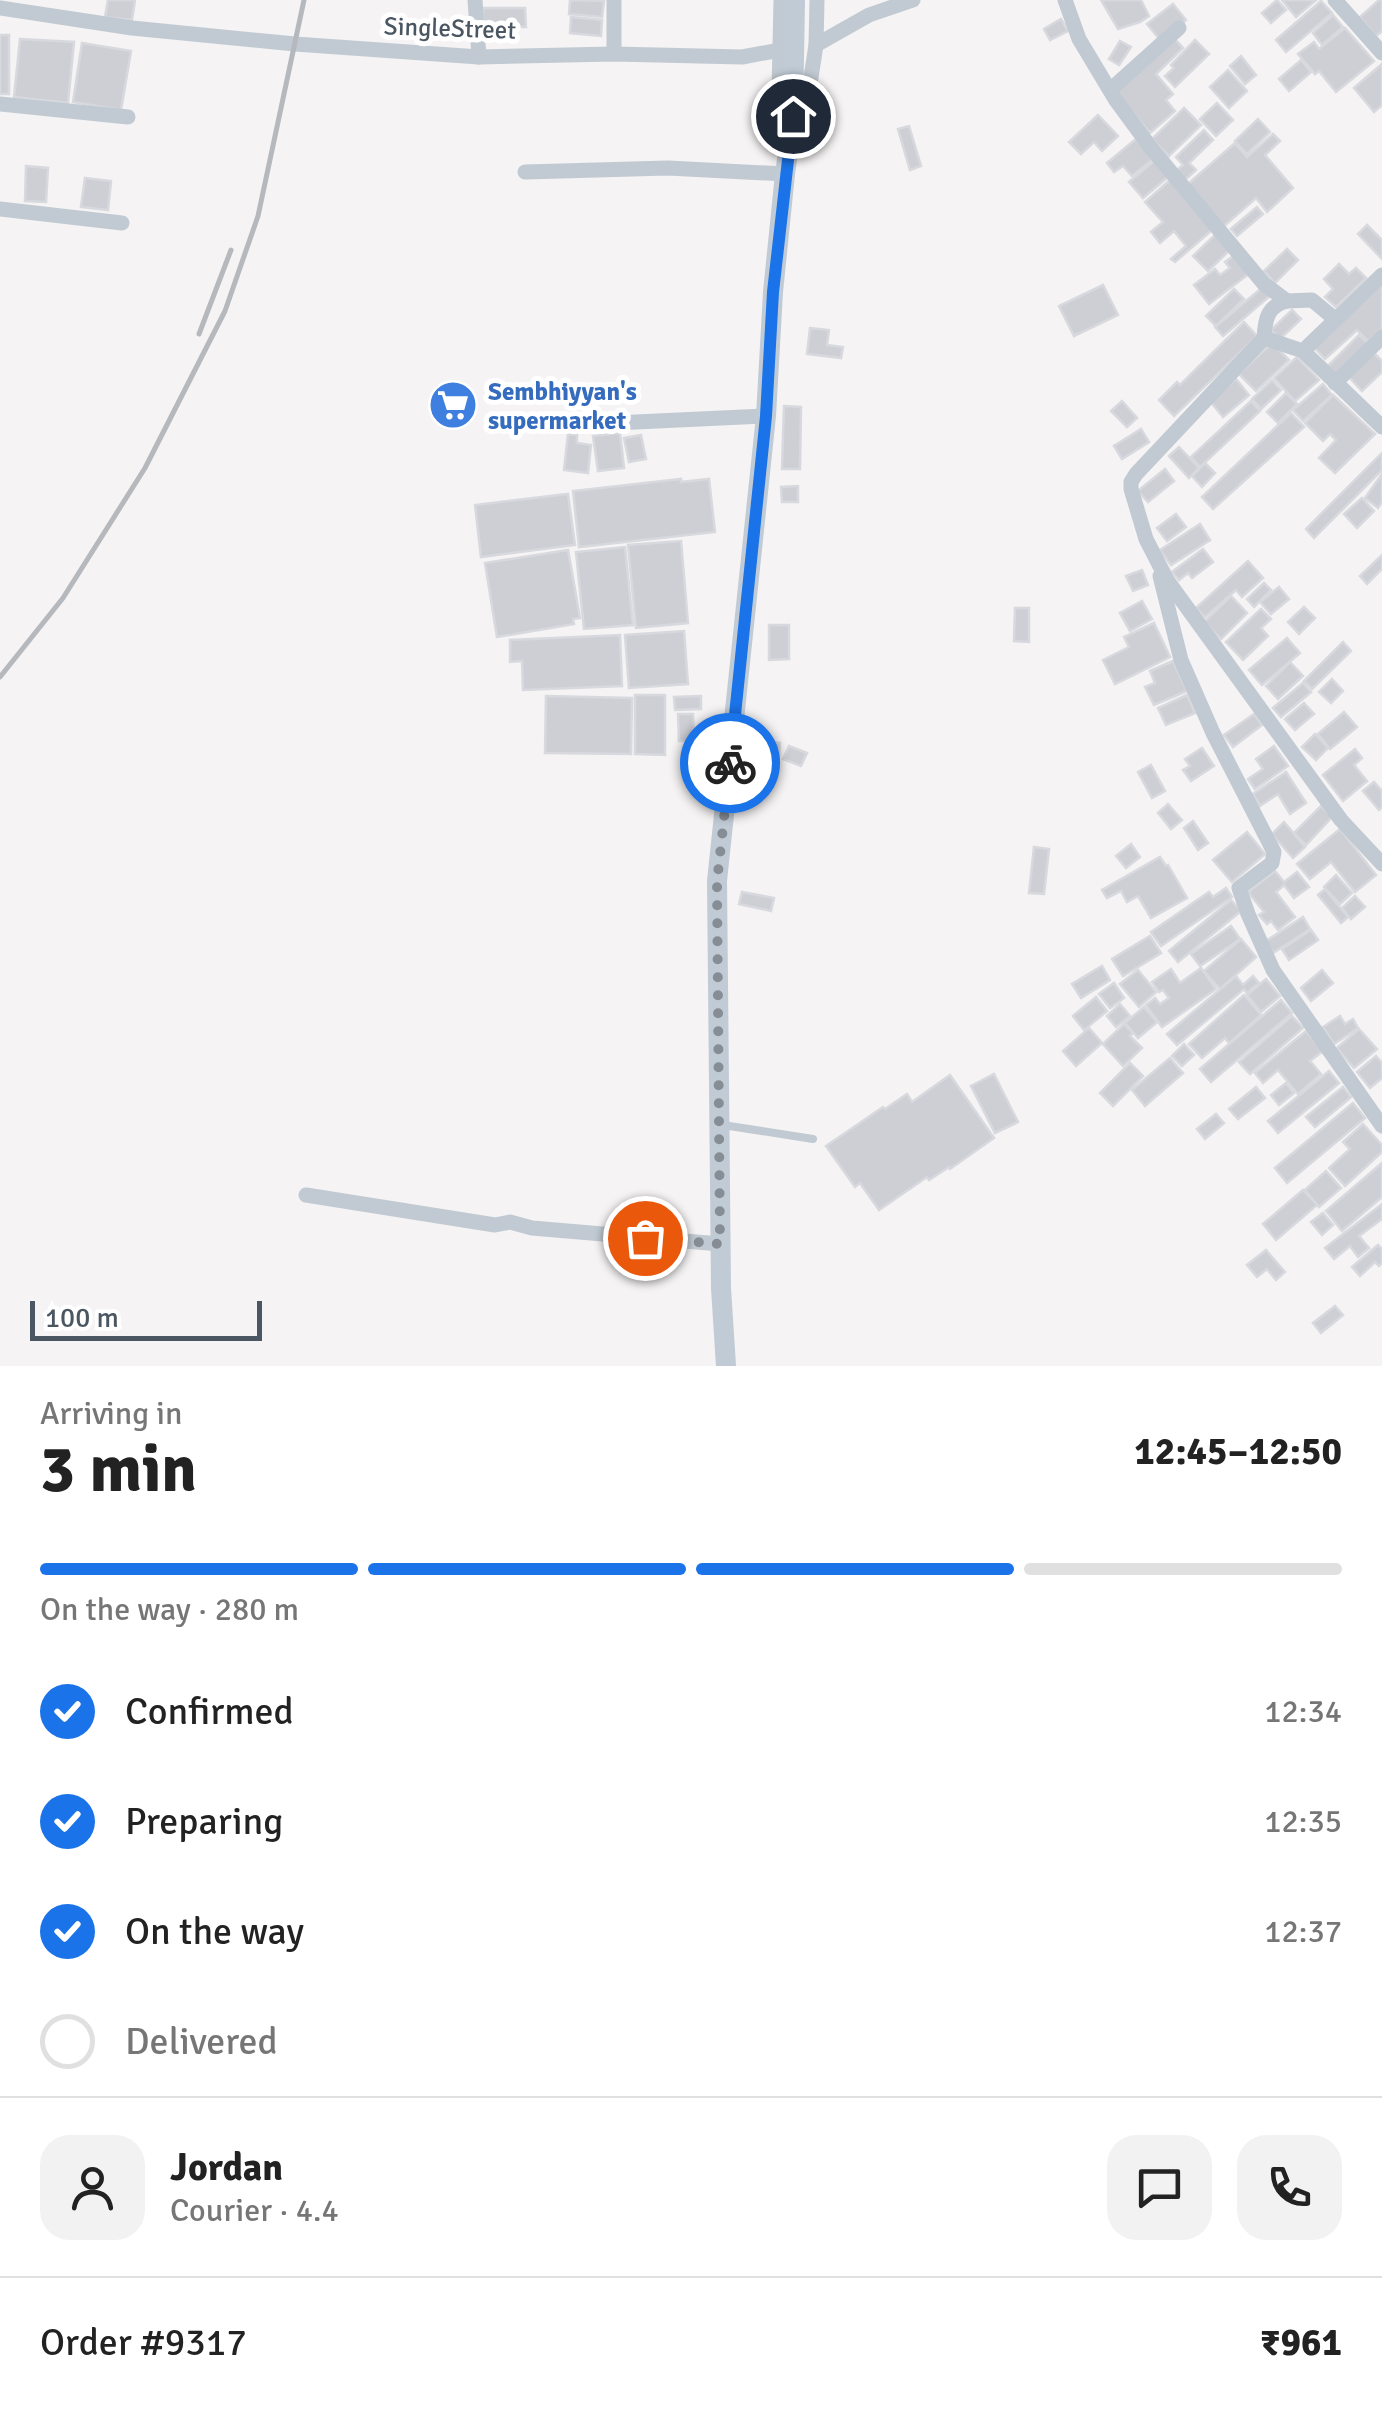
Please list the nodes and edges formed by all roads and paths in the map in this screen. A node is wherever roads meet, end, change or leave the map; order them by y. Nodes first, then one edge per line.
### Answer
1 (475, 0) edge
2 (614, 0) edge
3 (781, 0) edge
4 (796, 0) edge
5 (817, 0) edge
6 (914, 0) edge
7 (1065, 0) edge
8 (1335, 0) edge
9 (0, 8) edge
10 (1179, 28) dead end
11 (816, 45) junction
12 (780, 50) junction
13 (1382, 53) edge
14 (614, 54) junction
15 (479, 58) junction
16 (1110, 90) junction
17 (0, 104) edge
18 (793, 116) junction
19 (128, 117) dead end
20 (525, 172) dead end
21 (785, 174) junction
22 (0, 209) edge
23 (122, 223) dead end
24 (1382, 275) edge
25 (1287, 301) junction
26 (1335, 319) junction
27 (1382, 337) edge
28 (1264, 338) junction
29 (1303, 350) junction
30 (1334, 383) junction
31 (766, 416) junction
32 (572, 425) dead end
33 (1382, 427) edge
34 (1157, 562) junction
35 (1382, 864) edge
36 (729, 1126) junction
37 (1382, 1126) edge
38 (812, 1138) dead end
39 (306, 1196) dead end
40 (720, 1244) junction
41 (726, 1366) edge

1 - 15 street
2 - 14 street
3 - 12 street
4 - 18 main road
5 - 11 street
6 - 11 street
7 - 16 street
8 - 13 street
9 - 15 street, SingleStreet
10 - 16 street
11 - 18 street
12 - 14 street, SingleStreet
12 - 18 street
14 - 15 street, SingleStreet
16 - 25 street
17 - 19 street
18 - 21 main road
20 - 21 street
21 - 31 main road
22 - 23 street
24 - 26 street
25 - 26 street
25 - 28 street
26 - 29 street
27 - 30 street
28 - 29 street
28 - 34 street
29 - 30 street
30 - 33 street
31 - 32 street
31 - 36 main road
34 - 35 street
34 - 37 street
36 - 38 lane
36 - 40 main road
39 - 40 street
40 - 41 main road

